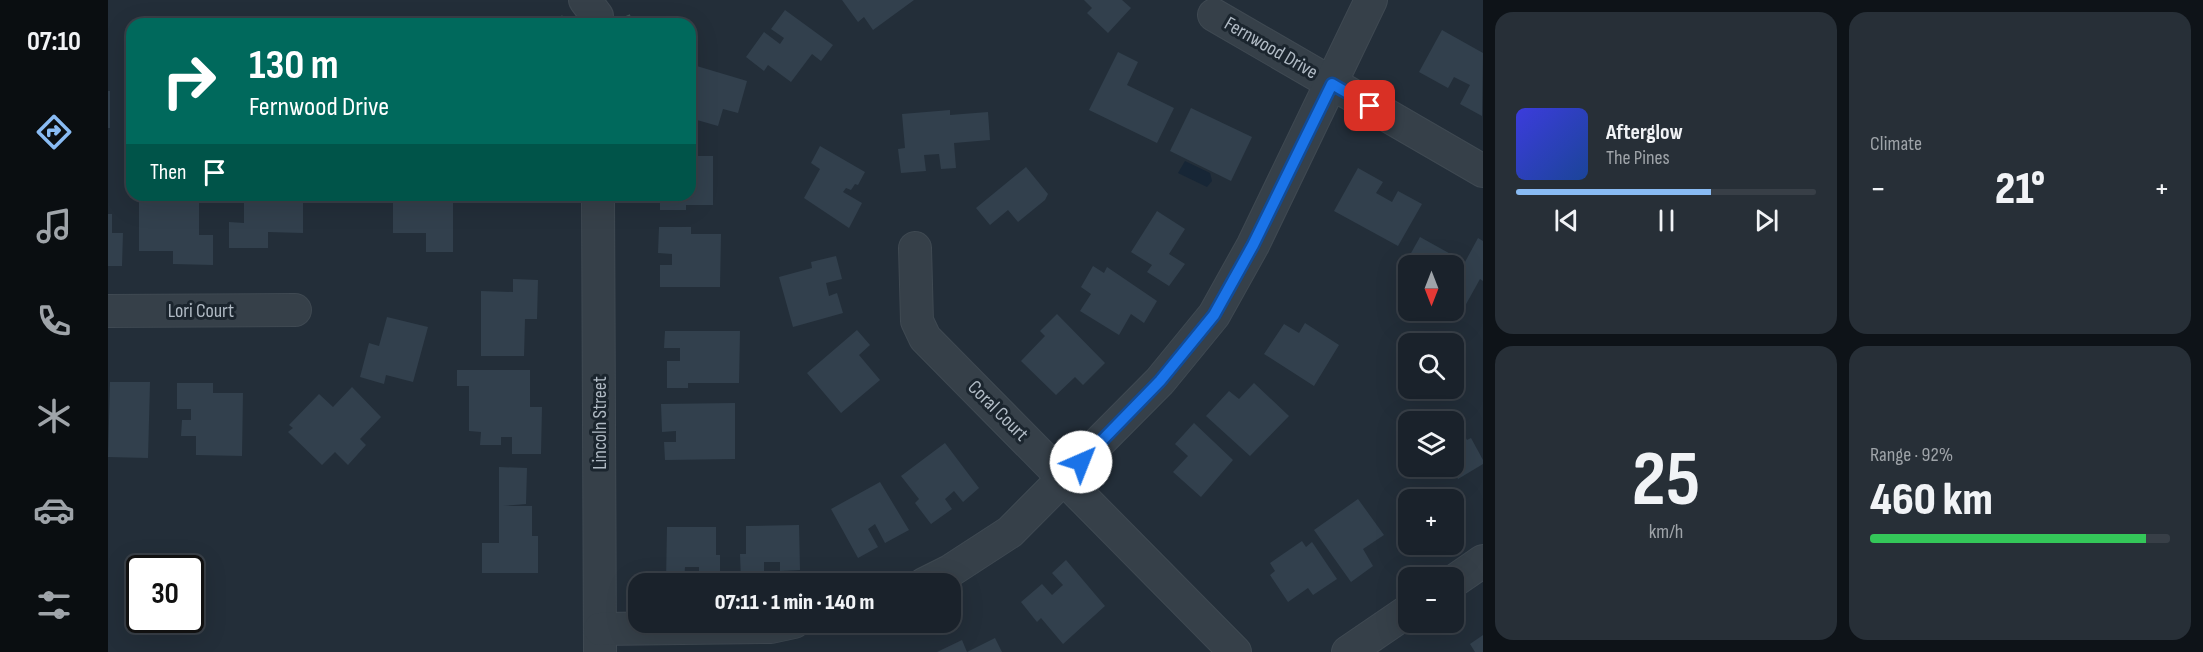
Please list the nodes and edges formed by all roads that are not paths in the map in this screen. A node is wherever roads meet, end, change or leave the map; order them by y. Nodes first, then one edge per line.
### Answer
1 (1371, 0) edge
2 (574, 8) edge
3 (1214, 15) dead end
4 (597, 18) edge
5 (1332, 84) junction
6 (1483, 171) edge
7 (598, 201) edge
8 (915, 248) dead end
9 (295, 310) dead end
10 (108, 311) edge
11 (1065, 478) junction
12 (1483, 561) edge
13 (946, 573) edge
14 (1464, 574) edge
15 (1398, 618) edge
16 (692, 633) edge
17 (600, 640) edge
18 (1235, 652) edge
19 (1348, 652) edge

1 - 5 street
2 - 4 street
3 - 5 street, Fernwood Drive
5 - 6 street, Fernwood Drive
5 - 11 street
7 - 17 street, Lincoln Street
8 - 11 street, Coral Court
9 - 10 street, Lori Court
11 - 13 street
11 - 18 street, Coral Court
12 - 14 street
15 - 19 street
16 - 17 street

